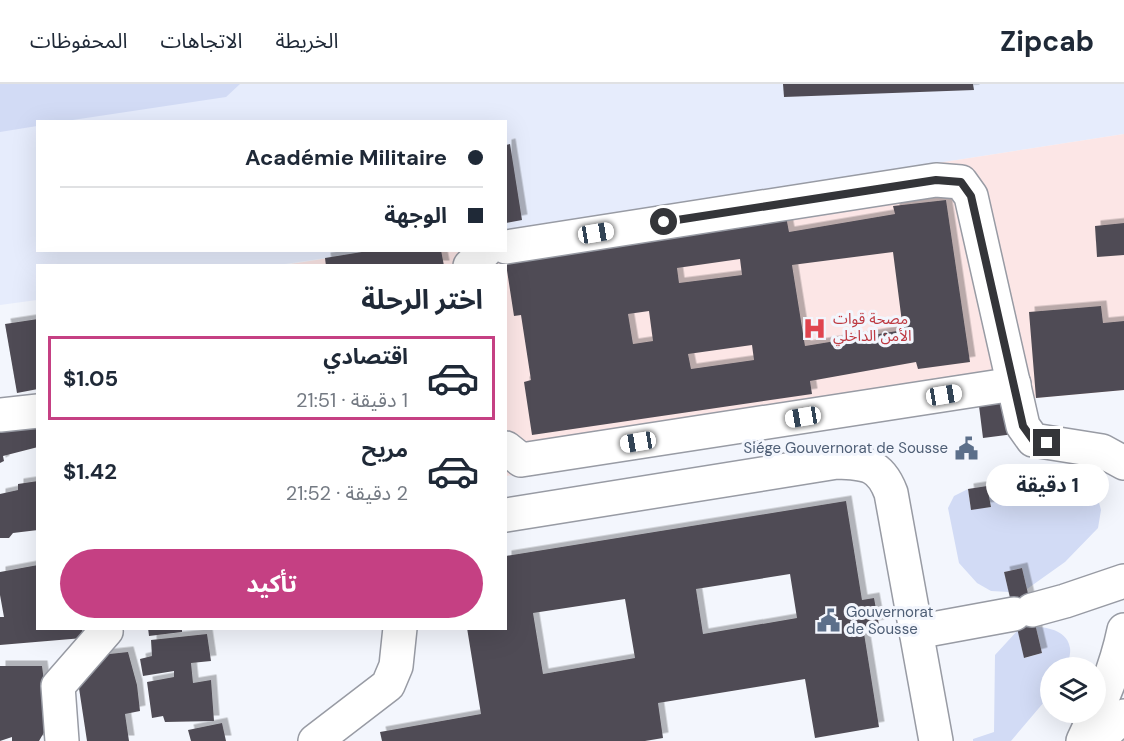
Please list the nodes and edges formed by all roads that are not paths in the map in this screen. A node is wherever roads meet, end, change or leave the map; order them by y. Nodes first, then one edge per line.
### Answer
1 (507, 247) edge
2 (484, 252) edge
3 (472, 264) edge
4 (1014, 384) junction
5 (36, 411) edge
6 (0, 416) edge
7 (507, 449) edge
8 (1117, 452) edge
9 (507, 515) edge
10 (1124, 581) edge
11 (106, 630) edge
12 (400, 630) edge
13 (1124, 630) edge
14 (916, 632) junction
15 (1124, 716) edge
16 (62, 741) edge
17 (315, 741) edge
18 (936, 741) edge
19 (1083, 741) edge
20 (1096, 741) edge

1 - 4 street
2 - 3 street
4 - 7 street
4 - 8 street
5 - 6 street
9 - 14 street
10 - 14 street
11 - 16 street
12 - 17 street
13 - 19 street
14 - 18 street
15 - 20 street

